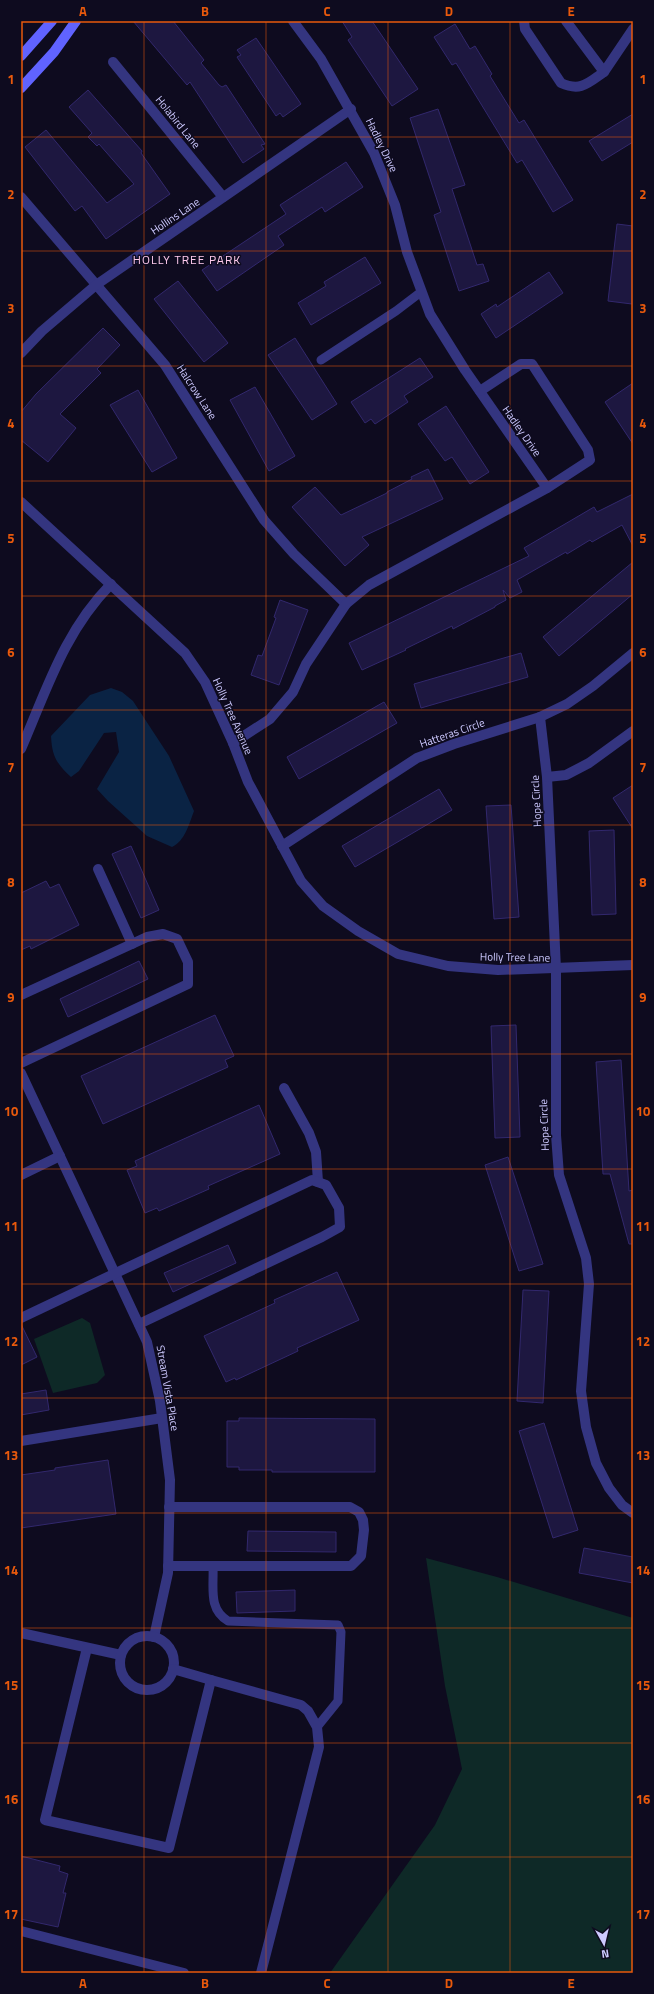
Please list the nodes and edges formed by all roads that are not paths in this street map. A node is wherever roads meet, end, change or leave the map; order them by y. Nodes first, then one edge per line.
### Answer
1 (52, 21) edge
2 (76, 21) edge
3 (293, 21) edge
4 (524, 21) edge
5 (566, 21) edge
6 (633, 29) edge
7 (21, 56) edge
8 (113, 62) dead end
9 (604, 72) junction
10 (21, 88) edge
11 (351, 109) junction
12 (21, 197) edge
13 (223, 197) junction
14 (96, 285) junction
15 (421, 292) junction
16 (21, 353) edge
17 (321, 360) dead end
18 (480, 391) junction
19 (547, 488) junction
20 (21, 502) edge
21 (110, 584) junction
22 (346, 604) junction
23 (633, 653) edge
24 (540, 717) junction
25 (633, 731) edge
26 (233, 743) junction
27 (21, 749) edge
28 (547, 776) junction
29 (282, 846) junction
30 (98, 869) dead end
31 (132, 944) junction
32 (398, 954) joint
33 (633, 965) edge
34 (556, 969) junction
35 (21, 995) edge
36 (21, 1063) edge
37 (21, 1072) edge
38 (284, 1088) dead end
39 (60, 1156) junction
40 (21, 1175) edge
41 (318, 1182) junction
42 (115, 1273) junction
43 (21, 1318) edge
44 (139, 1324) junction
45 (162, 1418) junction
46 (21, 1441) edge
47 (169, 1507) junction
48 (633, 1513) edge
49 (168, 1566) junction
50 (213, 1566) junction
51 (21, 1633) edge
52 (154, 1637) junction
53 (87, 1648) junction
54 (121, 1655) junction
55 (173, 1669) junction
56 (211, 1680) junction
57 (317, 1727) junction
58 (21, 1931) edge
59 (184, 1973) edge
60 (261, 1973) edge

1 - 7 main road
2 - 10 main road
3 - 11 street, Hadley Drive
4 - 9 street
5 - 9 street
6 - 9 street
8 - 13 street, Holabird Lane
11 - 13 street, Hollins Lane
11 - 15 street, Hadley Drive
12 - 14 street, Halcrow Lane
13 - 14 street, Hollins Lane
14 - 16 street, Hollins Lane
14 - 22 street, Halcrow Lane
15 - 17 lane
15 - 18 street, Hadley Drive
18 - 19 street, Hadley Drive
18 - 19 street
19 - 22 street
20 - 21 street, Holly Tree Avenue
21 - 26 street, Holly Tree Avenue
21 - 27 street
22 - 26 street
23 - 24 street, Hatteras Circle
24 - 28 street, Hope Circle
24 - 29 street, Hatteras Circle
25 - 28 street
26 - 29 street, Holly Tree Avenue
28 - 34 street, Hope Circle
29 - 32 street, Holly Tree Avenue
30 - 31 street
31 - 35 street
31 - 36 street
32 - 34 street, Holly Tree Lane
33 - 34 street, Holly Tree Lane
34 - 48 street, Hope Circle
37 - 39 street, Stream Vista Place
38 - 41 street
39 - 40 street
39 - 42 street, Stream Vista Place
41 - 42 street
41 - 44 street
42 - 43 street
42 - 44 street, Stream Vista Place
44 - 45 street, Stream Vista Place
45 - 46 street
45 - 47 street, Stream Vista Place
47 - 49 street, Stream Vista Place
47 - 50 street
49 - 50 street
49 - 52 street, Stream Vista Place
50 - 57 lane
51 - 53 street
52 - 54 street
52 - 55 street
53 - 54 street
53 - 56 street
54 - 55 street
55 - 56 street
56 - 57 street
57 - 60 street
58 - 59 street

